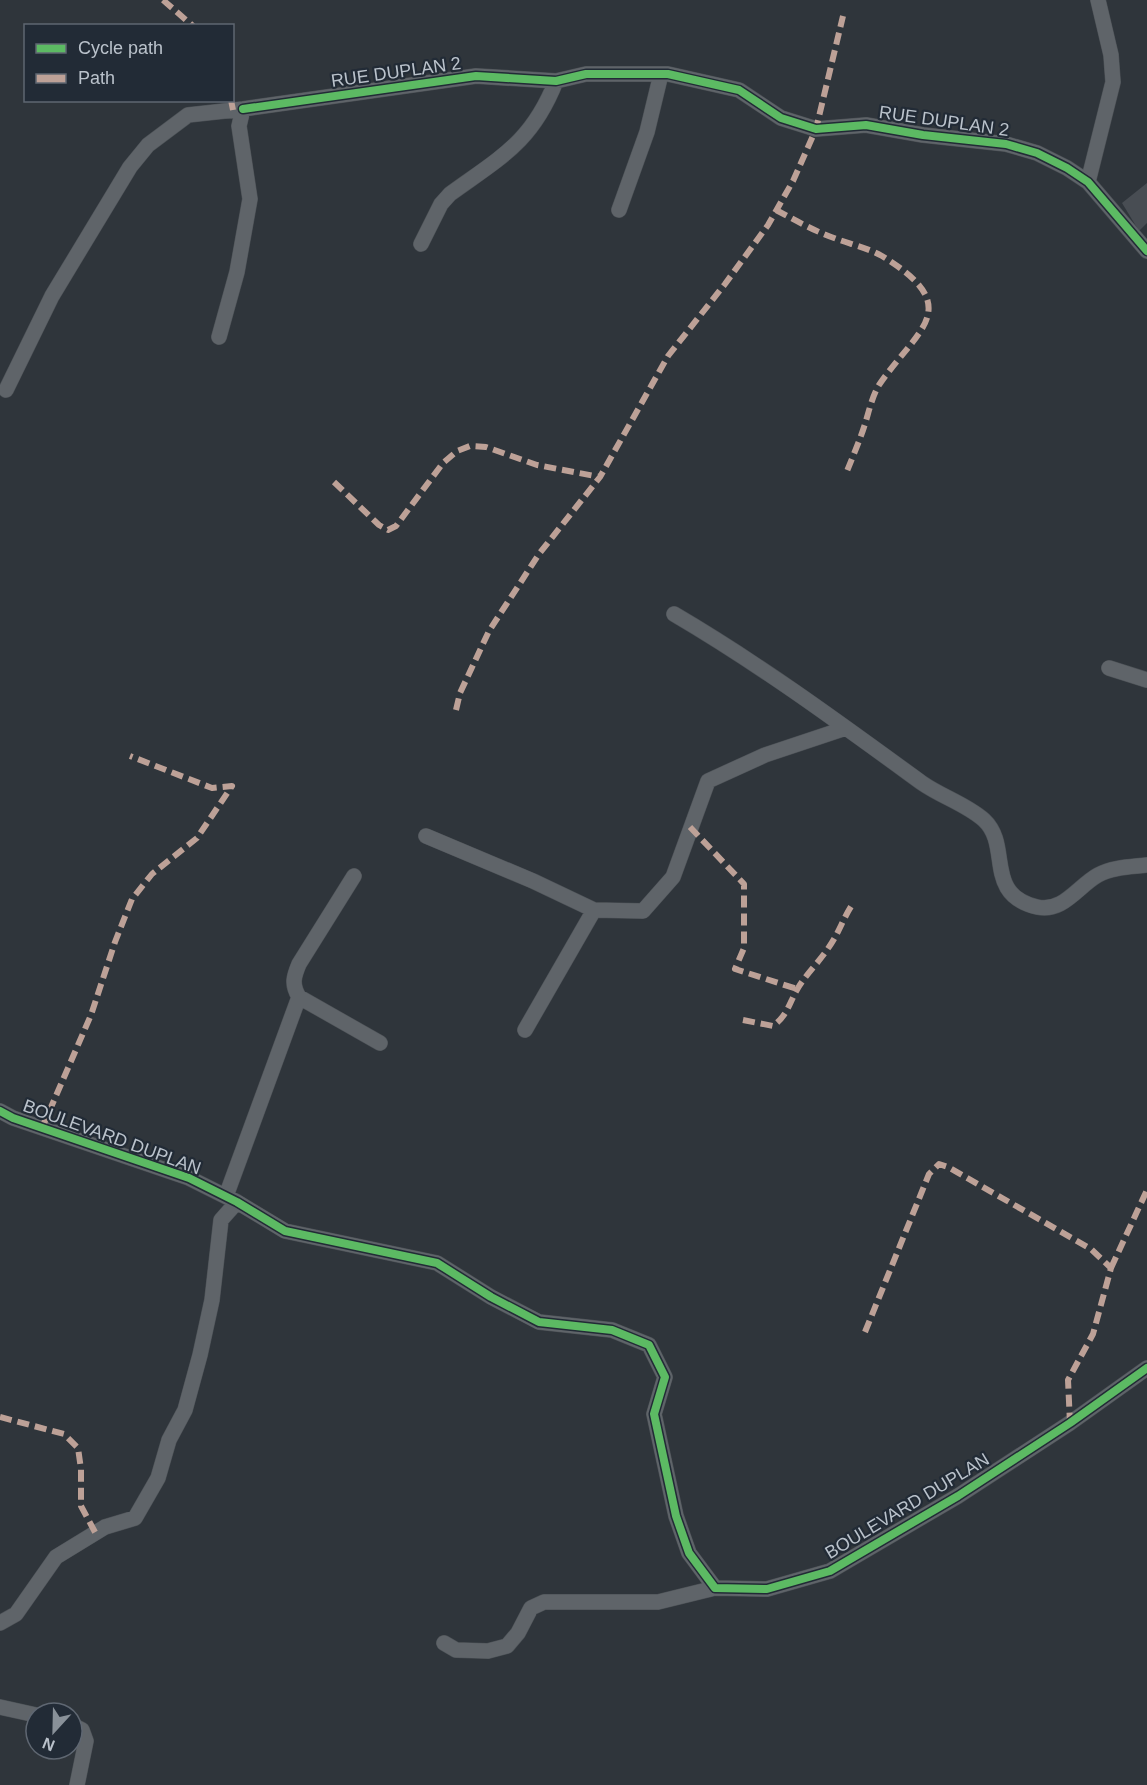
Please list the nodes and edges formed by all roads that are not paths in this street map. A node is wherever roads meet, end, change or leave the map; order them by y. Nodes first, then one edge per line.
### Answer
1 (1098, 0) edge
2 (661, 74) junction
3 (556, 81) junction
4 (243, 109) junction
5 (1088, 182) junction
6 (619, 210) dead end
7 (421, 244) dead end
8 (1147, 251) edge
9 (219, 337) dead end
10 (6, 390) dead end
11 (674, 614) dead end
12 (1109, 668) dead end
13 (1147, 680) edge
14 (846, 728) junction
15 (426, 836) dead end
16 (1147, 865) edge
17 (354, 876) dead end
18 (594, 910) junction
19 (299, 997) junction
20 (525, 1030) dead end
21 (380, 1043) dead end
22 (0, 1111) edge
23 (231, 1199) junction
24 (1147, 1368) edge
25 (715, 1588) junction
26 (0, 1623) edge
27 (444, 1643) dead end
28 (0, 1707) edge
29 (24, 1712) edge
30 (84, 1736) edge
31 (84, 1751) edge
32 (82, 1761) edge
33 (77, 1785) edge

1 - 5 street
2 - 3 street, RUE DUPLAN 2
2 - 5 street, RUE DUPLAN 2
2 - 6 street
3 - 4 street, RUE DUPLAN 2
3 - 7 street
4 - 9 street
4 - 10 street, RUE DUPLAN 2
5 - 8 street, RUE DUPLAN 2
11 - 14 street
12 - 13 street
14 - 16 street
14 - 18 street
15 - 18 street
17 - 19 street
18 - 20 street
19 - 21 street
19 - 23 street
22 - 23 street, BOULEVARD DUPLAN
23 - 25 street, BOULEVARD DUPLAN
23 - 26 street
24 - 25 street, BOULEVARD DUPLAN
25 - 27 street
28 - 29 street
30 - 31 street
32 - 33 street

